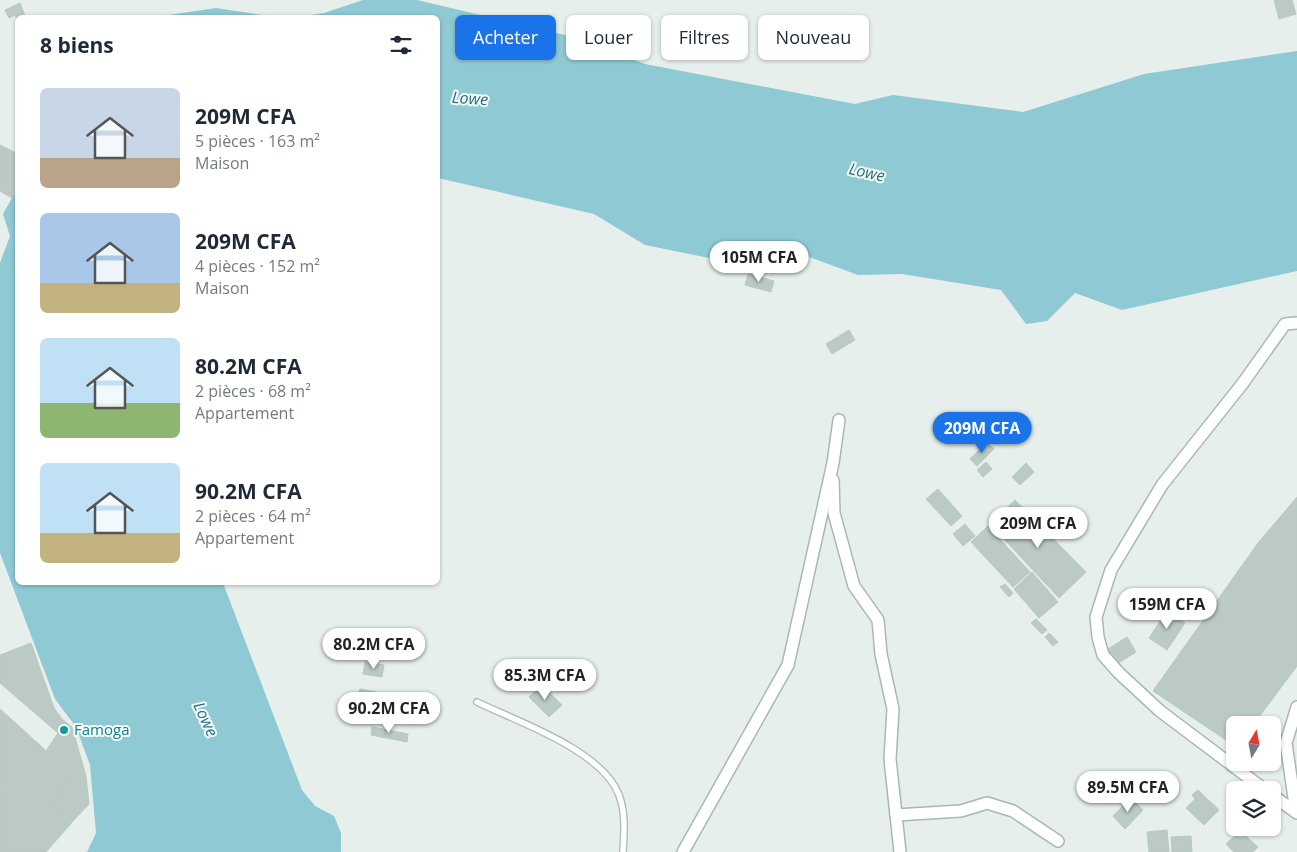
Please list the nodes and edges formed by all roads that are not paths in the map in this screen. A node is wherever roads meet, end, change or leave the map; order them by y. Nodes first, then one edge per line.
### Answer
1 (1297, 323) edge
2 (839, 420) dead end
3 (832, 463) junction
4 (477, 702) dead end
5 (1297, 706) edge
6 (1253, 781) edge
7 (1281, 801) edge
8 (1296, 812) edge
9 (896, 815) junction
10 (1058, 841) dead end
11 (623, 852) edge
12 (683, 852) edge
13 (900, 852) edge

1 - 6 street
2 - 3 street
3 - 9 street
3 - 12 street
4 - 11 lane
5 - 8 street
7 - 8 street
9 - 10 street
9 - 13 street

